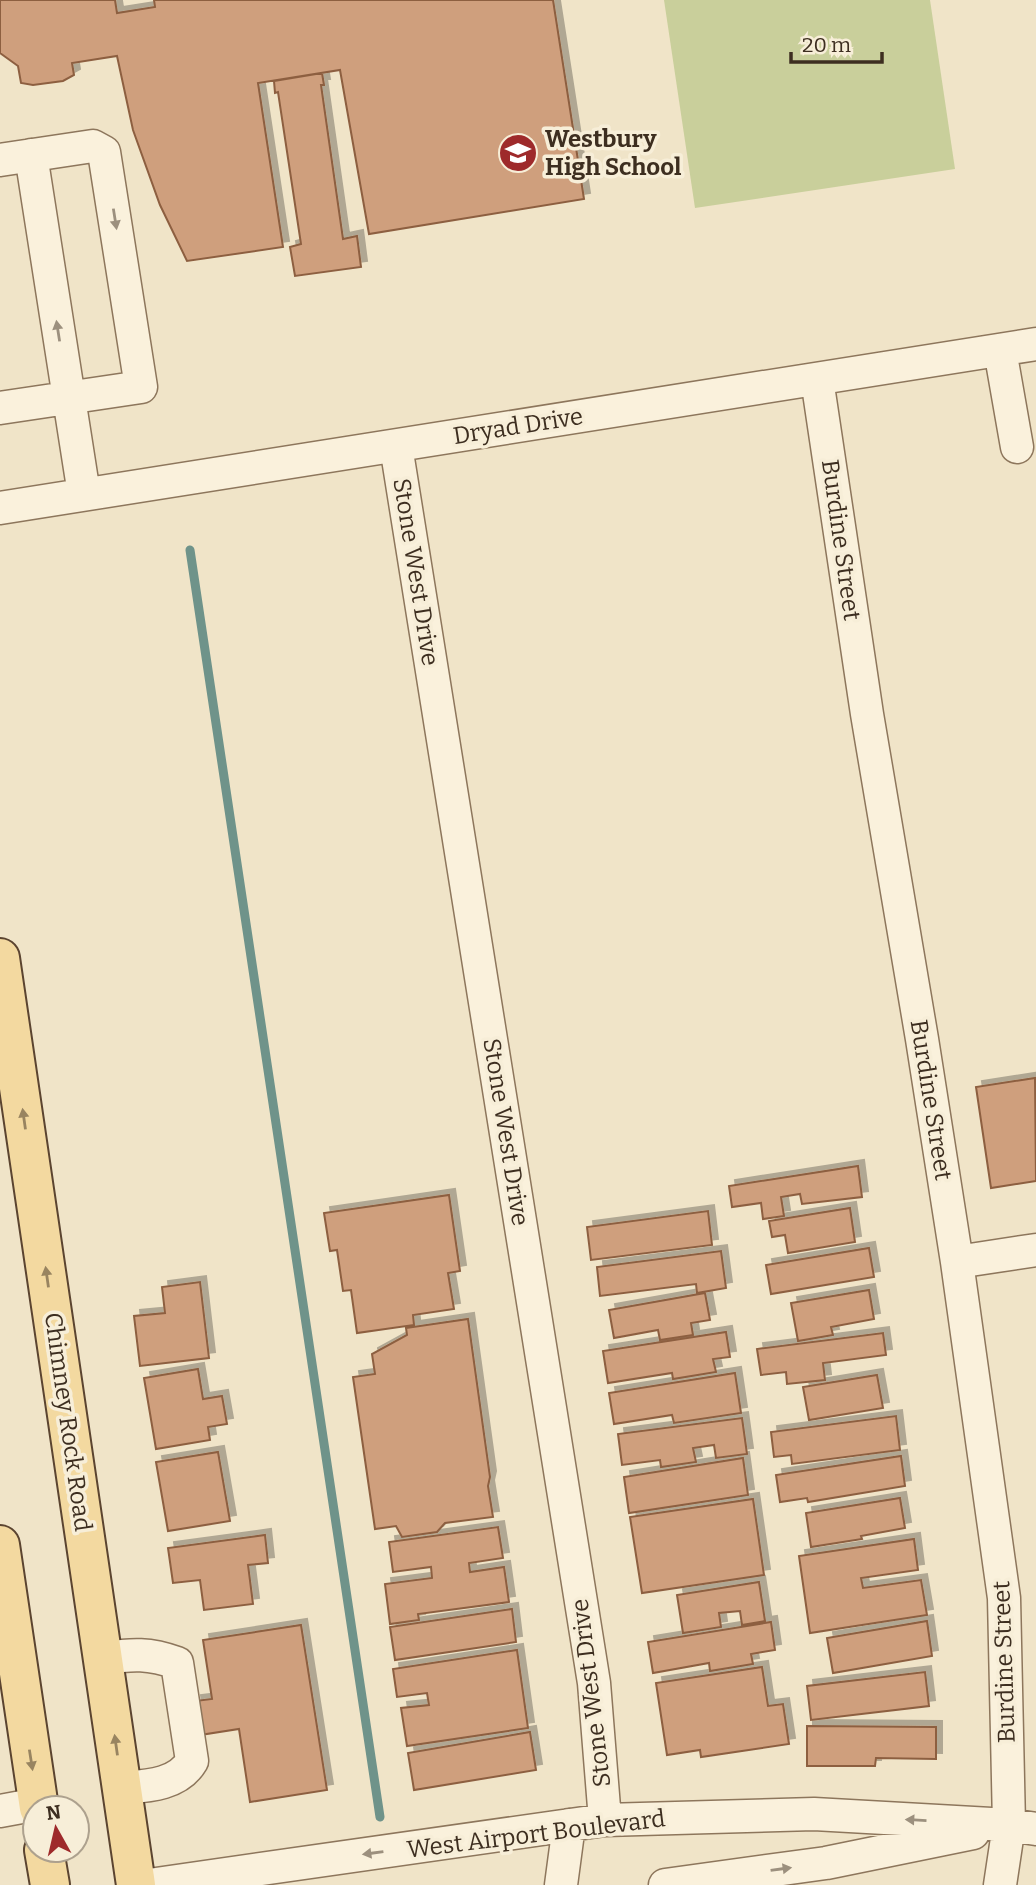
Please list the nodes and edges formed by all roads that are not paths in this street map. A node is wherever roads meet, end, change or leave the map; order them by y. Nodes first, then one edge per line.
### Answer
1 (31, 155) junction
2 (0, 160) edge
3 (1036, 344) edge
4 (1000, 350) junction
5 (817, 379) junction
6 (69, 399) junction
7 (0, 408) edge
8 (396, 446) junction
9 (1017, 447) dead end
10 (84, 494) junction
11 (0, 508) edge
12 (0, 958) edge
13 (7, 1056) edge
14 (1036, 1250) edge
15 (957, 1262) junction
16 (0, 1545) edge
17 (103, 1658) junction
18 (8, 1662) edge
19 (122, 1788) junction
20 (36, 1794) edge
21 (21, 1808) edge
22 (0, 1811) edge
23 (605, 1820) junction
24 (569, 1825) junction
25 (1022, 1827) edge
26 (46, 1864) edge
27 (50, 1885) edge
28 (136, 1885) edge
29 (149, 1885) edge
30 (561, 1885) edge
31 (665, 1885) edge
32 (1000, 1885) edge

1 - 2 street
6 -> 1 street
1 -> 6 street
3 - 4 street, Dryad Drive
4 - 5 street, Dryad Drive
4 - 9 street
5 - 8 street, Dryad Drive
5 - 15 street, Burdine Street
6 - 7 street
6 - 10 street
8 - 10 street, Dryad Drive
8 - 23 street, Stone West Drive
10 - 11 street, Dryad Drive
12 - 13 main road, Chimney Rock Road
17 -> 13 main road, Chimney Rock Road
14 - 15 street
15 - 25 street, Burdine Street
16 - 18 main road
19 -> 17 main road, Chimney Rock Road
17 - 19 street
18 -> 20 main road
19 - 28 main road, Chimney Rock Road
21 - 22 street
23 - 24 street, West Airport Boulevard
25 -> 23 street, West Airport Boulevard
24 -> 29 street, West Airport Boulevard
24 - 30 street
31 -> 25 street
25 - 32 street, Burdine Street
26 - 27 main road

